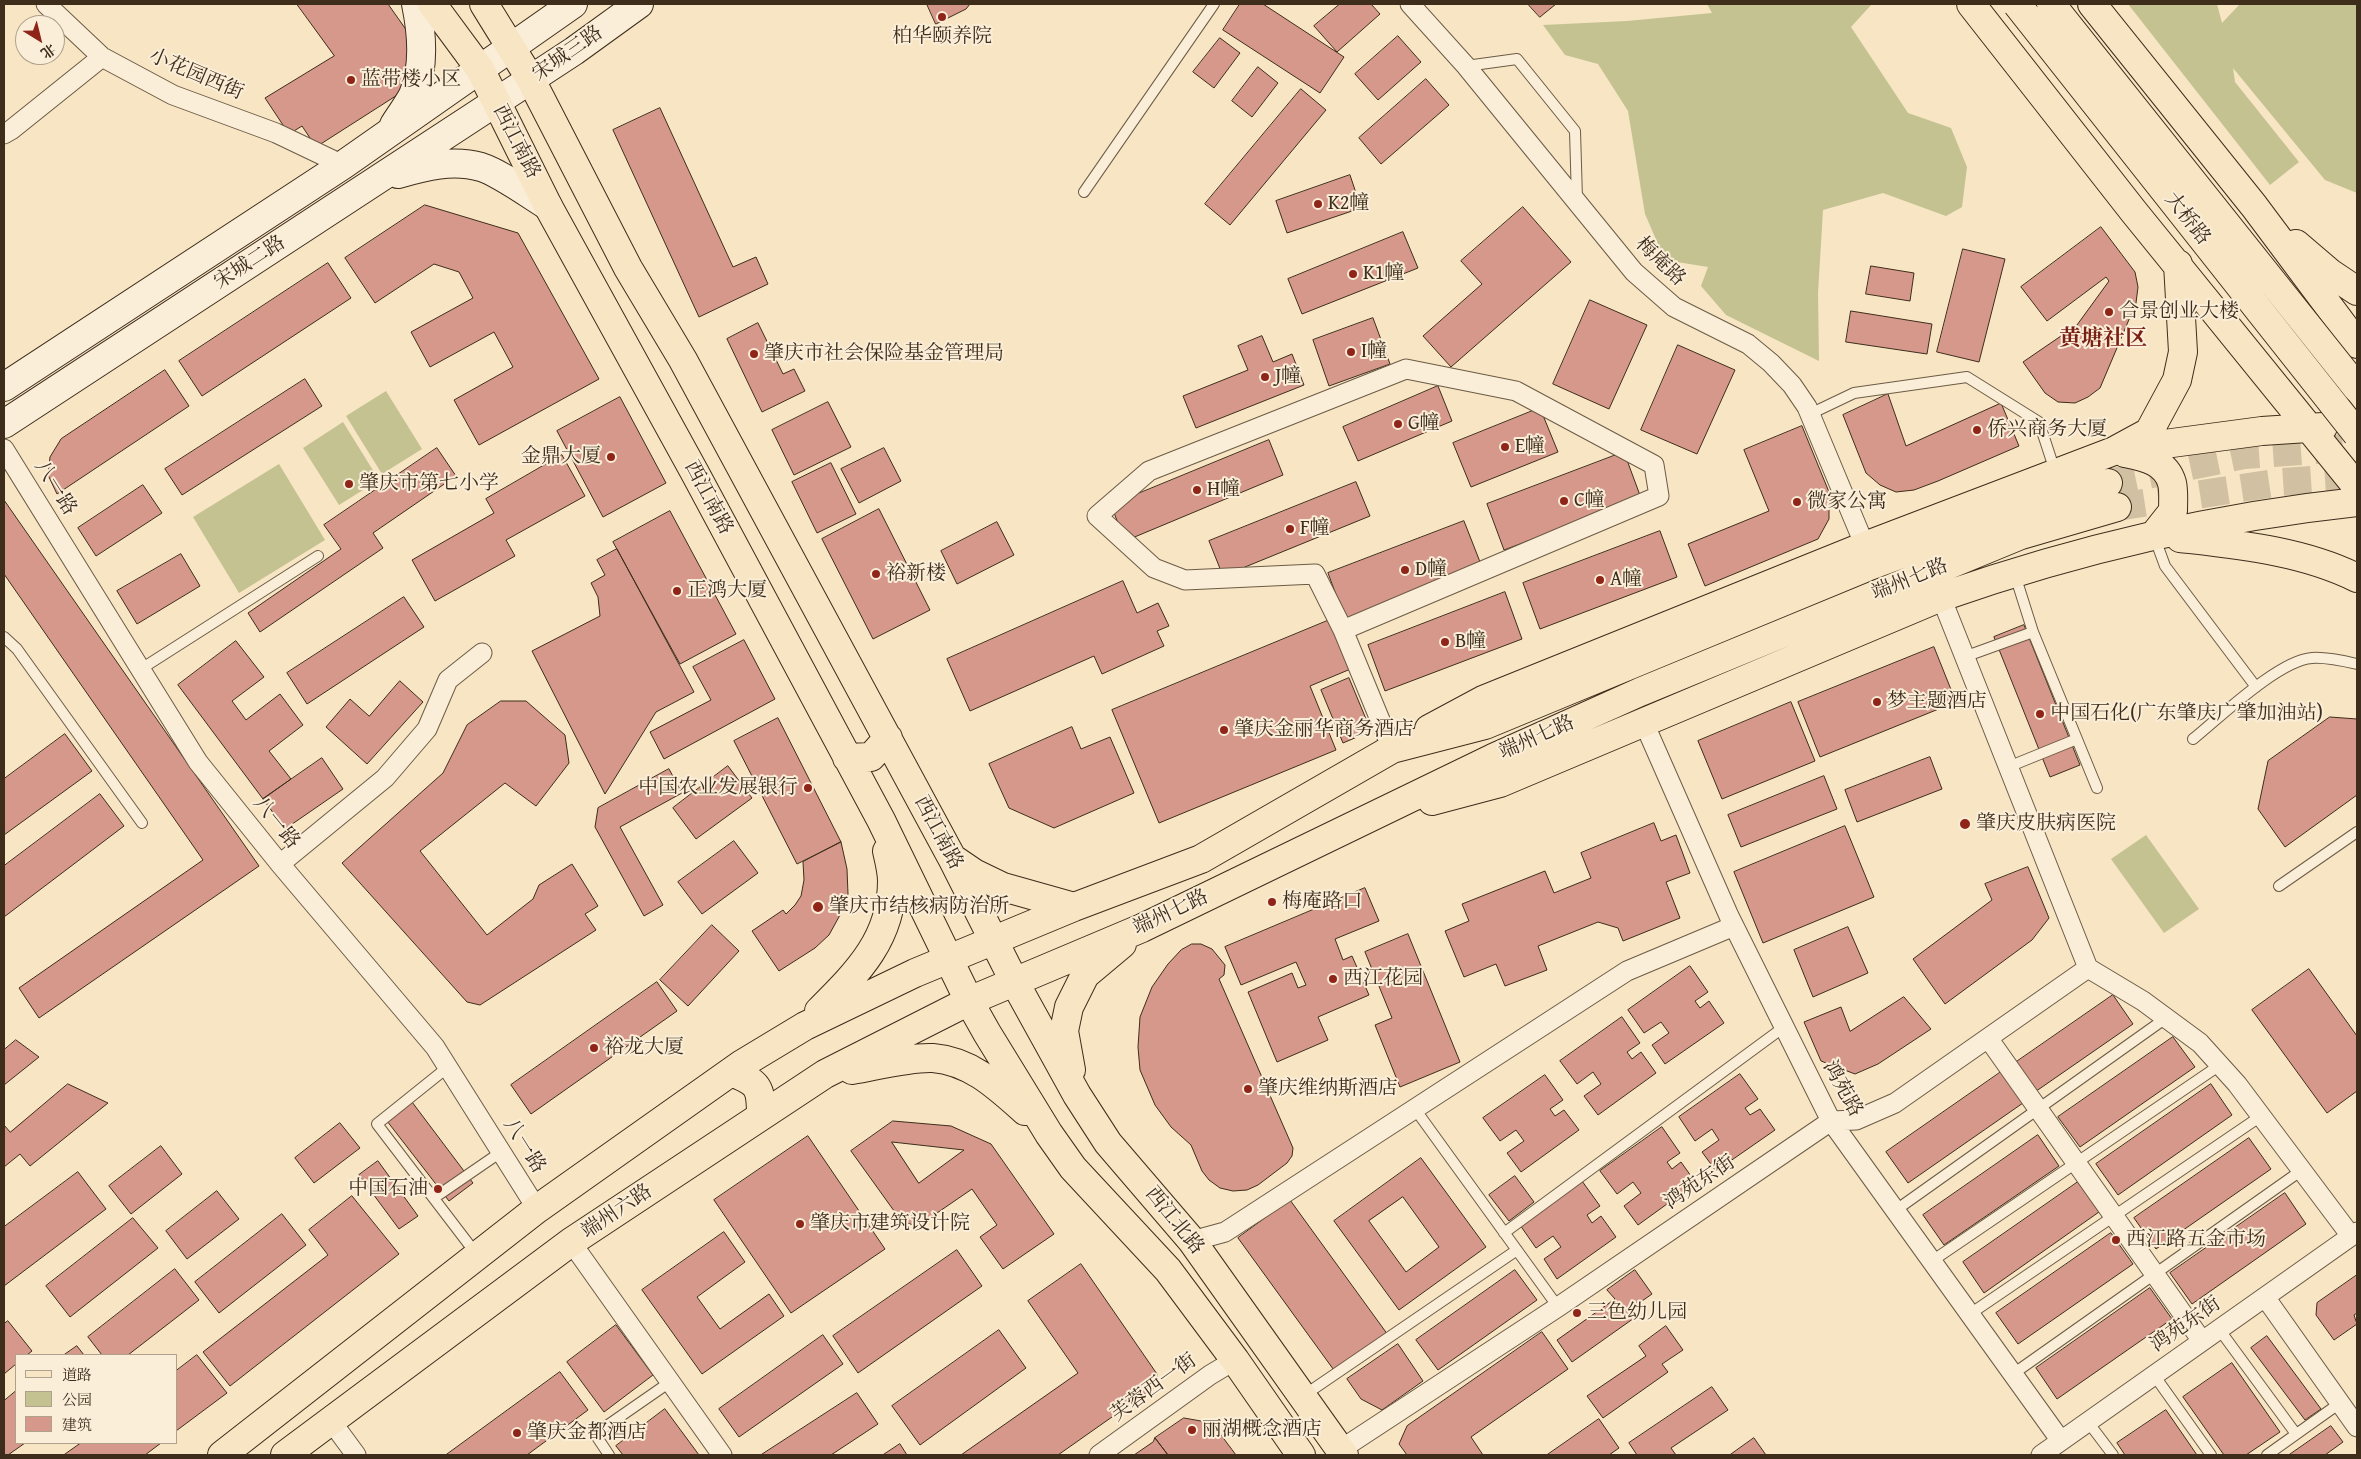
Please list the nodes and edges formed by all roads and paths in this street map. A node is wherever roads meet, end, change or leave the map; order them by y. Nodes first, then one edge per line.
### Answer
1 (46, 4) edge
2 (416, 4) edge
3 (432, 4) edge
4 (484, 4) edge
5 (573, 4) edge
6 (639, 4) edge
7 (1214, 4) edge
8 (1410, 4) edge
9 (1971, 4) edge
10 (2017, 4) edge
11 (2051, 4) edge
12 (2092, 4) edge
13 (511, 47) junction
14 (102, 57) junction
15 (1466, 66) junction
16 (480, 69) junction
17 (531, 80) junction
18 (496, 102) junction
19 (390, 133) junction
20 (4, 134) edge
21 (343, 165) junction
22 (377, 179) junction
23 (1084, 192) dead end
24 (1577, 203) junction
25 (548, 206) junction
26 (2254, 206) junction
27 (2178, 264) junction
28 (628, 268) junction
29 (593, 288) junction
30 (2357, 291) edge
31 (2357, 344) edge
32 (4, 387) edge
33 (2357, 388) edge
34 (1810, 414) junction
35 (4, 424) edge
36 (2357, 425) edge
37 (2308, 428) junction
38 (2357, 434) edge
39 (4, 448) edge
40 (2114, 451) junction
41 (2056, 472) junction
42 (2357, 486) edge
43 (2357, 502) edge
44 (2154, 535) junction
45 (1865, 546) junction
46 (318, 556) dead end
47 (2014, 571) junction
48 (2357, 578) edge
49 (1941, 597) junction
50 (1343, 630) junction
51 (2033, 632) junction
52 (4, 637) edge
53 (482, 653) dead end
54 (1964, 657) junction
55 (2357, 664) edge
56 (141, 669) junction
57 (2256, 687) junction
58 (1644, 723) junction
59 (888, 738) junction
60 (2077, 739) junction
61 (2193, 739) dead end
62 (1392, 749) junction
63 (847, 758) junction
64 (2008, 767) junction
65 (2097, 788) dead end
66 (1373, 816) junction
67 (880, 820) junction
68 (142, 823) dead end
69 (2357, 832) edge
70 (952, 858) junction
71 (280, 864) junction
72 (2279, 886) dead end
73 (1074, 907) junction
74 (1734, 926) junction
75 (1142, 928) junction
76 (994, 942) junction
77 (949, 960) junction
78 (2088, 968) junction
79 (1014, 981) junction
80 (969, 1001) junction
81 (2166, 1018) junction
82 (805, 1026) junction
83 (1784, 1027) junction
84 (1988, 1038) junction
85 (2220, 1065) junction
86 (448, 1067) junction
87 (731, 1072) junction
88 (825, 1074) junction
89 (1077, 1095) junction
90 (1415, 1109) junction
91 (2038, 1110) junction
92 (761, 1116) junction
93 (2261, 1116) junction
94 (1831, 1121) junction
95 (1049, 1134) junction
96 (1108, 1143) junction
97 (501, 1152) junction
98 (2076, 1163) junction
99 (1073, 1168) junction
100 (2302, 1170) junction
101 (434, 1198) junction
102 (537, 1209) junction
103 (1896, 1210) junction
104 (2113, 1216) junction
105 (1504, 1233) junction
106 (2354, 1234) edge
107 (1192, 1241) junction
108 (571, 1242) junction
109 (1517, 1250) junction
110 (477, 1256) junction
111 (1932, 1261) junction
112 (2154, 1275) junction
113 (2265, 1297) junction
114 (1558, 1308) junction
115 (1970, 1314) junction
116 (2219, 1329) junction
117 (2202, 1341) junction
118 (1236, 1360) junction
119 (2013, 1374) junction
120 (2154, 1375) junction
121 (670, 1382) junction
122 (1302, 1396) junction
123 (2340, 1403) junction
124 (330, 1421) junction
125 (2088, 1422) junction
126 (2357, 1427) edge
127 (2296, 1434) junction
128 (2061, 1441) junction
129 (1342, 1452) edge
130 (222, 1455) edge
131 (285, 1455) edge
132 (356, 1455) edge
133 (609, 1455) edge
134 (722, 1455) edge
135 (1100, 1455) edge
136 (1300, 1455) edge
137 (2041, 1455) edge
138 (2113, 1455) edge
139 (2211, 1455) edge
140 (2267, 1455) edge

1 - 14 street, 小花园西街
2 - 19 main road
3 - 16 main road, 西江南路
4 - 13 main road, 西江南路
5 - 13 main road, 宋城三路
6 - 17 main road, 宋城三路
7 - 23 lane
8 - 15 street, 梅庵路
9 - 27 main road
10 - 38 main road, 大桥路, bridge
11 - 33 main road, 大桥路, bridge
12 - 26 main road
13 - 16 main road, 宋城三路
13 - 17 main road, 西江南路
14 - 20 street
14 - 21 street, 小花园西街
15 - 24 street, 梅庵路
15 - 24 lane
16 - 18 main road, 西江南路
16 - 19 main road, 宋城二路
17 - 18 main road, 宋城三路
17 - 28 main road, 西江南路
18 - 22 main road, 宋城二路
18 - 25 main road, 西江南路
19 - 21 main road, 宋城二路
21 - 32 main road, 宋城二路
22 - 25 main road
22 - 35 main road, 宋城二路
24 - 34 street, 梅庵路
25 - 29 main road, 西江南路
26 - 27 main road
26 - 30 main road
26 - 31 main road
27 - 37 main road
27 - 40 main road
28 - 29 main road
28 - 59 main road, 西江南路
29 - 63 main road, 西江南路
34 - 41 lane
34 - 45 street, 梅庵路
36 - 37 main road
37 - 40 main road
37 - 42 main road
39 - 56 street, 八一路
40 - 41 main road
40 - 44 main road
41 - 45 main road
43 - 44 main road
44 - 47 main road
44 - 48 main road
44 - 57 lane
45 - 62 main road
46 - 56 lane
47 - 49 main road
47 - 51 lane
49 - 54 street
49 - 58 main road
50 - 50 street
50 - 62 street
51 - 54 lane
51 - 60 lane
52 - 68 lane
53 - 71 street
54 - 64 street
55 - 57 lane
56 - 71 street, 八一路
57 - 61 lane
58 - 66 main road
58 - 74 street, 鸿苑路
59 - 63 main road
59 - 70 main road, 西江南路
60 - 64 lane
60 - 65 lane
62 - 66 main road, 端州七路
62 - 73 main road, 端州七路
63 - 67 main road, 西江南路
64 - 78 street
66 - 75 main road, 端州七路
67 - 77 main road, 西江南路
67 - 82 main road
69 - 72 lane
70 - 73 main road
70 - 76 main road, 西江南路
71 - 86 street, 八一路
73 - 76 main road, 端州七路
74 - 83 street, 鸿苑路
74 - 90 street
75 - 79 main road, 端州七路
75 - 89 main road
76 - 77 main road, 端州七路
76 - 79 main road, 西江南路
77 - 80 main road, 西江南路
77 - 82 main road, 端州七路
78 - 81 street
78 - 84 street
79 - 80 main road, 端州七路
79 - 89 main road, 西江北路
80 - 88 main road, 端州六路
80 - 95 main road, 西江北路
81 - 85 street
81 - 91 lane
82 - 87 main road
83 - 94 street, 鸿苑路
83 - 105 lane
84 - 91 street
84 - 94 street
85 - 93 street
85 - 98 lane
86 - 97 street, 八一路
86 - 101 lane
87 - 92 main road
87 - 102 main road
88 - 92 main road, 端州六路
88 - 95 main road
89 - 96 main road, 西江北路
90 - 105 lane
90 - 107 street
91 - 98 street
91 - 103 lane
92 - 108 main road, 端州六路
93 - 100 street
93 - 104 lane
94 - 103 street, 鸿苑路
94 - 114 street, 鸿苑东街
95 - 99 main road, 西江北路
96 - 99 main road
96 - 107 main road, 西江北路
97 - 101 lane
97 - 102 street, 八一路
98 - 104 street
98 - 111 lane
99 - 118 main road, 西江北路
100 - 106 street
100 - 112 lane
101 - 110 lane
102 - 110 main road
103 - 111 street, 鸿苑路
104 - 112 street
104 - 115 lane
105 - 109 lane
106 - 113 street, 鸿苑东街
107 - 122 main road, 西江北路
108 - 121 street
108 - 124 main road, 端州六路
109 - 114 lane
109 - 122 lane
110 - 130 main road
111 - 115 street, 鸿苑路
112 - 117 street
112 - 119 lane
113 - 116 street, 鸿苑东街
113 - 123 street
114 - 129 street, 鸿苑东街
115 - 119 street, 鸿苑路
116 - 117 street, 鸿苑东街
116 - 127 lane
117 - 120 street, 鸿苑东街
118 - 135 street, 芙蓉西一街
118 - 136 main road, 西江北路
119 - 128 street, 鸿苑路
120 - 125 street, 鸿苑东街
120 - 139 lane
121 - 133 lane
121 - 134 street
122 - 129 main road, 西江北路
123 - 126 street
123 - 127 lane
124 - 131 main road, 端州六路
124 - 132 street
125 - 128 street, 鸿苑东街
125 - 138 lane
127 - 140 lane
128 - 137 street, 鸿苑东街

